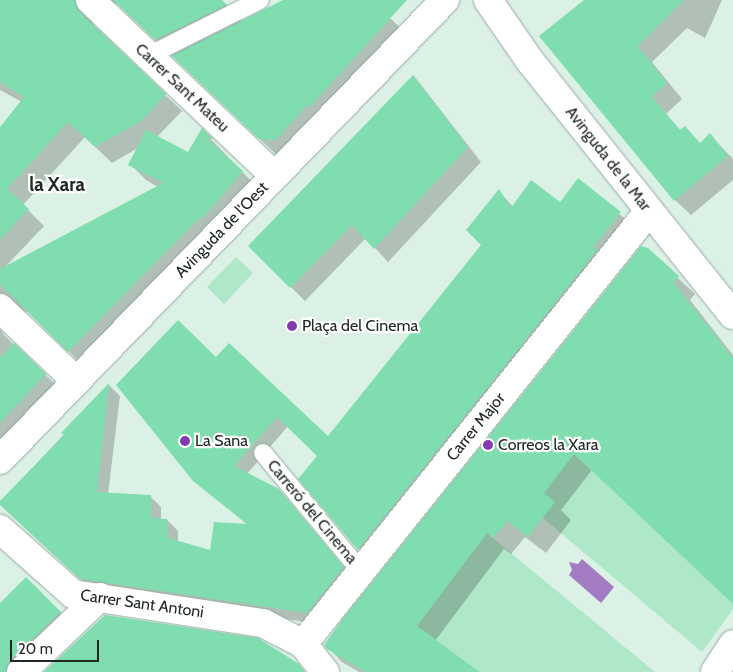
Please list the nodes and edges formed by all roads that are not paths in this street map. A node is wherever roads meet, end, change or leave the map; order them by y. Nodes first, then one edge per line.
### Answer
1 (90, 0) edge
2 (260, 0) edge
3 (445, 0) edge
4 (488, 0) edge
5 (148, 56) junction
6 (275, 176) junction
7 (649, 211) junction
8 (0, 308) edge
9 (733, 316) edge
10 (76, 381) junction
11 (263, 454) dead end
12 (0, 460) edge
13 (0, 528) edge
14 (361, 571) junction
15 (100, 598) junction
16 (304, 644) junction
17 (733, 644) edge
18 (21, 672) edge
19 (324, 672) edge
20 (715, 672) edge

1 - 5 street, Carrer Sant Mateu
2 - 5 lane
3 - 6 street, Avinguda de l'Oest
4 - 7 street, Avinguda de la Mar
5 - 6 street, Carrer Sant Mateu
6 - 10 street, Avinguda de l'Oest
7 - 9 street, Avinguda de la Mar
7 - 14 street, Carrer Major
8 - 10 street
10 - 12 street, Avinguda de l'Oest
11 - 14 lane, Carreró del Cinema
13 - 15 street, Carrer Sant Antoni
14 - 16 street, Carrer Major
15 - 16 street, Carrer Sant Antoni
15 - 18 street
16 - 19 street
17 - 20 street

